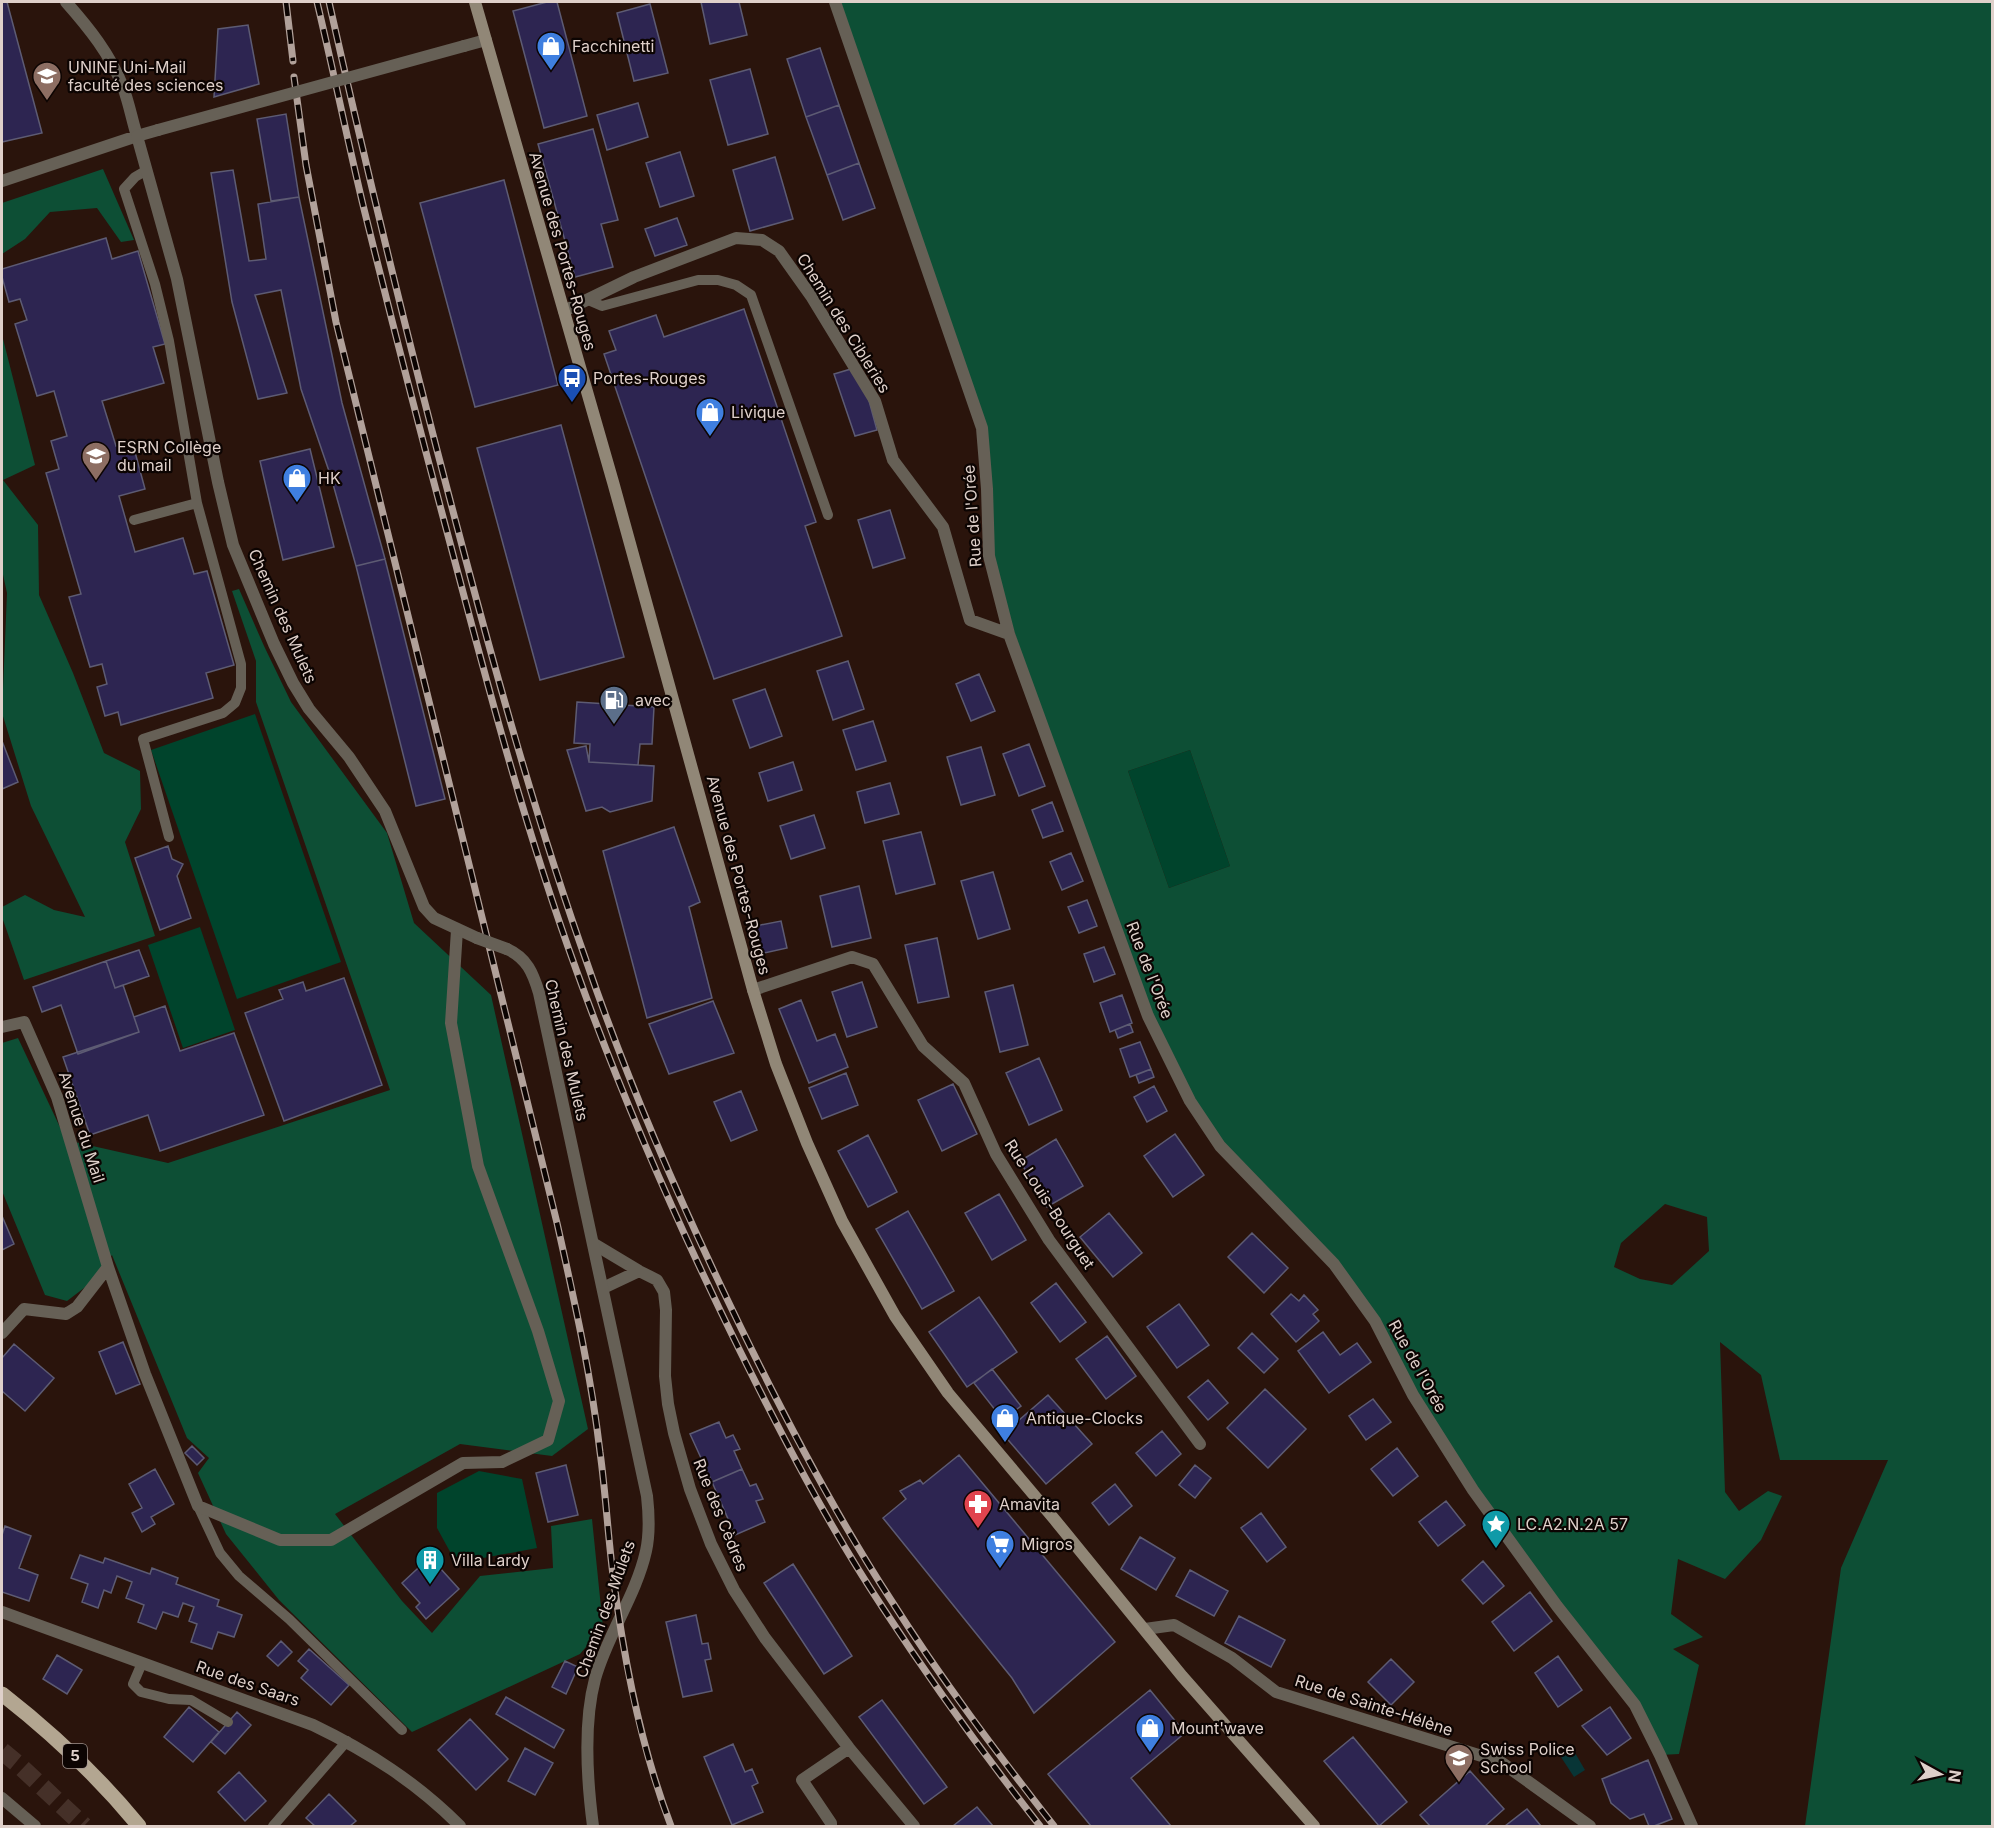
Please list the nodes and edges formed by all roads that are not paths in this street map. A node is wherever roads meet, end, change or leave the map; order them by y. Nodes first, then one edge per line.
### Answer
1 (66, 2) edge
2 (475, 2) edge
3 (835, 2) edge
4 (486, 40) junction
5 (137, 136) junction
6 (147, 170) junction
7 (2, 181) edge
8 (588, 300) junction
9 (564, 311) junction
10 (197, 503) junction
11 (828, 514) dead end
12 (134, 520) dead end
13 (1009, 634) junction
14 (169, 837) dead end
15 (457, 930) junction
16 (753, 990) junction
17 (2, 1027) edge
18 (594, 1245) junction
19 (108, 1267) junction
20 (639, 1271) junction
21 (603, 1288) junction
22 (2, 1333) edge
23 (1200, 1444) dead end
24 (198, 1506) junction
25 (2, 1612) edge
26 (1145, 1629) junction
27 (142, 1663) junction
28 (2, 1694) edge
29 (228, 1722) dead end
30 (402, 1730) dead end
31 (347, 1741) junction
32 (849, 1748) junction
33 (2, 1798) edge
34 (35, 1827) edge
35 (139, 1827) edge
36 (273, 1827) edge
37 (460, 1827) edge
38 (593, 1827) edge
39 (831, 1827) edge
40 (914, 1827) edge
41 (1314, 1827) edge
42 (1590, 1827) edge
43 (1692, 1827) edge

1 - 5 street, Chemin des Mulets
2 - 4 main road, Avenue des Portes-Rouges
3 - 13 street, Rue de l'Orée
4 - 5 street, bridge
4 - 9 main road, Avenue des Portes-Rouges
5 - 6 street, Chemin des Mulets
5 - 7 street
6 - 10 lane
6 - 15 street, Chemin des Mulets
8 - 9 street, Chemin des Cibleries
8 - 11 lane
8 - 13 street, Chemin des Cibleries
9 - 16 main road, Avenue des Portes-Rouges
10 - 12 lane
10 - 14 lane
13 - 43 street, Rue de l'Orée
15 - 18 street, Chemin des Mulets, bridge
15 - 24 street
16 - 23 street, Rue Louis-Bourguet
16 - 26 main road, Avenue des Portes-Rouges
17 - 19 street, Avenue du Mail
18 - 20 street, Rue des Cèdres
18 - 21 street, Chemin des Mulets
19 - 22 street
19 - 24 street, Avenue du Mail
20 - 21 street
20 - 32 street, Rue des Cèdres
21 - 38 street, Chemin des Mulets
24 - 30 lane
25 - 27 street, Rue des Saars
26 - 41 main road, Avenue des Portes-Rouges
26 - 42 street, Rue de Sainte-Hélène
27 - 29 lane
27 - 31 street, Rue des Saars
28 - 35 main road, 5
31 - 36 lane
31 - 37 street, Rue des Saars
32 - 39 street
32 - 40 street, Rue des Cèdres
33 - 34 street

